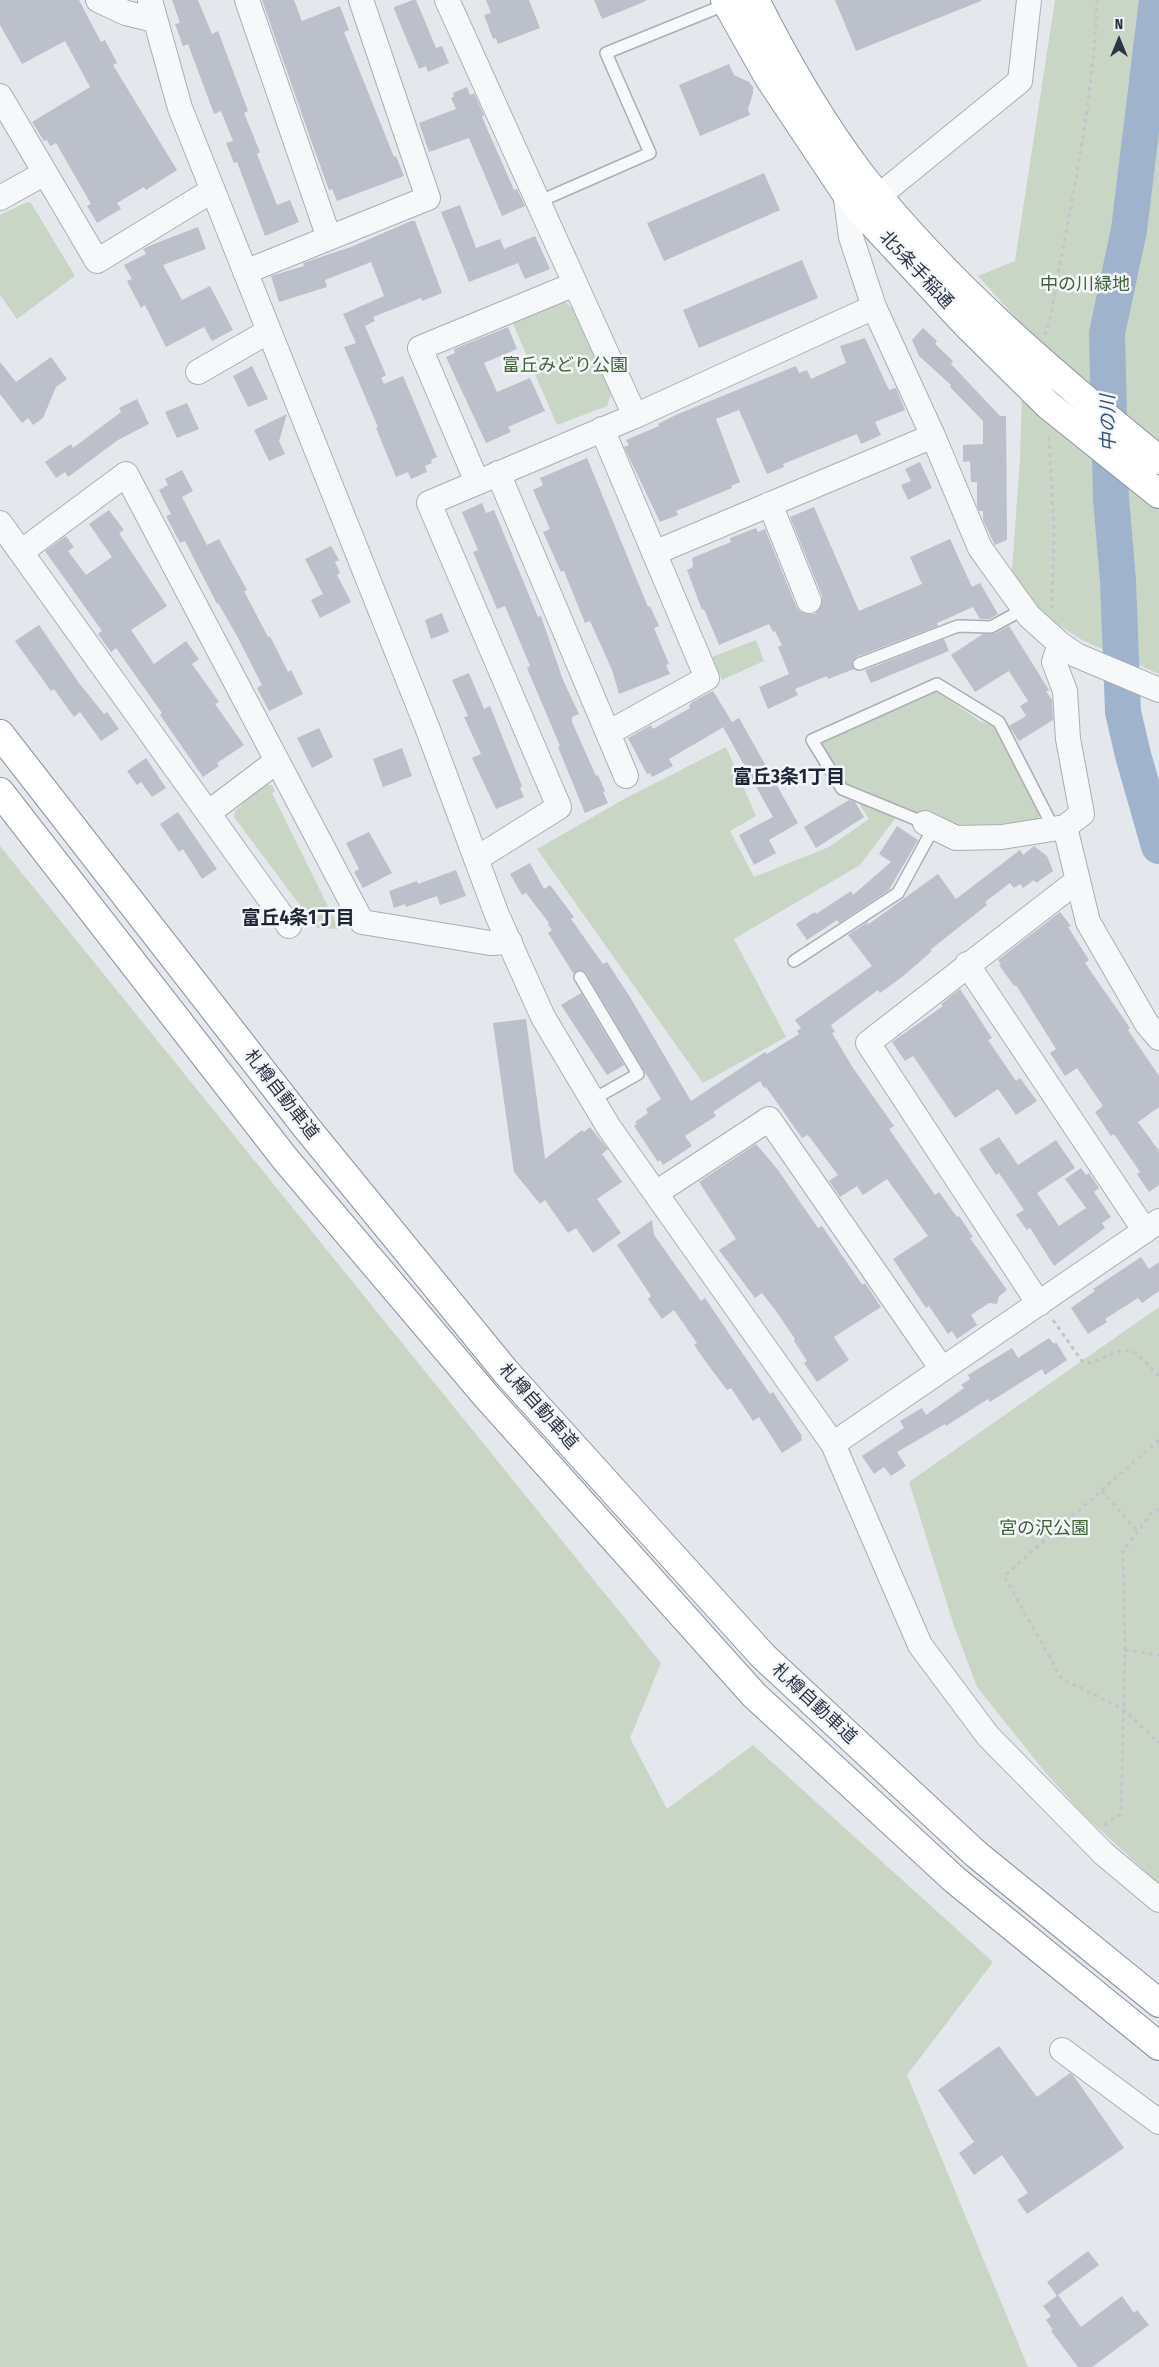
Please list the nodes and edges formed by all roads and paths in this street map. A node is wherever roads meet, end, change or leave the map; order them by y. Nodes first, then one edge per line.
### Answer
1 (98, 0) edge
2 (247, 0) edge
3 (361, 0) edge
4 (447, 0) edge
5 (755, 0) edge
6 (1029, 0) edge
7 (1097, 0) edge
8 (726, 2) edge
9 (152, 10) edge
10 (0, 96) edge
11 (45, 173) junction
12 (212, 190) junction
13 (0, 198) edge
14 (862, 200) junction
15 (538, 202) junction
16 (329, 238) junction
17 (245, 272) junction
18 (575, 284) junction
19 (874, 307) junction
20 (269, 331) junction
21 (1044, 338) dead end
22 (198, 372) dead end
23 (635, 416) junction
24 (1048, 417) junction
25 (602, 430) junction
26 (933, 436) junction
27 (1159, 460) edge
28 (488, 478) junction
29 (1154, 490) edge
30 (770, 504) junction
31 (0, 523) edge
32 (21, 552) junction
33 (654, 553) junction
34 (809, 601) dead end
35 (1024, 609) junction
36 (1052, 618) dead end
37 (1068, 649) junction
38 (859, 664) dead end
39 (1159, 690) edge
40 (608, 733) junction
41 (0, 734) edge
42 (277, 761) junction
43 (626, 776) dead end
44 (0, 792) edge
45 (208, 813) junction
46 (930, 826) junction
47 (1060, 828) junction
48 (476, 859) junction
49 (1077, 881) junction
50 (289, 926) dead end
51 (510, 942) junction
52 (794, 961) dead end
53 (967, 964) junction
54 (580, 977) dead end
55 (1159, 1038) edge
56 (592, 1100) junction
57 (656, 1193) junction
58 (1152, 1226) edge
59 (1045, 1309) junction
60 (942, 1369) junction
61 (1159, 1376) edge
62 (1159, 1440) edge
63 (833, 1444) junction
64 (1102, 1492) junction
65 (1159, 1510) edge
66 (1138, 1532) junction
67 (1125, 1650) junction
68 (1159, 1655) edge
69 (1123, 1708) junction
70 (1159, 1743) edge
71 (1087, 1836) junction
72 (1159, 1900) edge
73 (1159, 2003) edge
74 (1159, 2046) edge
75 (1062, 2050) dead end
76 (1159, 2122) edge

1 - 9 street
2 - 16 street
3 - 16 street
4 - 15 street
5 - 14 highway, 北5条手稲通
6 - 14 street
7 - 21 path
8 - 14 highway, 北5条手稲通
8 - 15 lane
9 - 12 street
10 - 11 street
11 - 12 street
11 - 13 street
12 - 17 street
14 - 19 street
14 - 24 highway, 北5条手稲通
14 - 27 highway, 北5条手稲通
15 - 18 street
16 - 17 street
17 - 20 street
18 - 23 street
18 - 28 street
19 - 23 street
19 - 26 street
20 - 22 street
20 - 48 street
23 - 25 street
24 - 29 highway, 北5条手稲通
24 - 36 path
25 - 28 street
25 - 33 street
26 - 30 street
26 - 35 street
28 - 40 street
28 - 48 street
30 - 33 street
30 - 34 street
31 - 32 street
32 - 42 street
32 - 45 street
33 - 40 street
35 - 37 street
35 - 38 lane
37 - 39 street
37 - 47 street
40 - 43 street
41 - 73 highway, 札樽自動車道
42 - 45 street
42 - 51 street
44 - 74 highway, 札樽自動車道
45 - 50 street
46 - 47 street
46 - 47 lane
46 - 52 lane
47 - 49 street
48 - 51 street
49 - 53 street
49 - 55 street
51 - 56 street
53 - 58 street
53 - 59 street
54 - 56 lane
56 - 57 street
57 - 60 street
57 - 63 street
58 - 59 street
59 - 60 street
59 - 61 path
60 - 63 street
62 - 64 path
63 - 71 street
64 - 66 path
64 - 69 path
65 - 66 path
66 - 67 path
67 - 68 path
67 - 69 path
69 - 70 path
69 - 71 path
71 - 72 street
75 - 76 street

